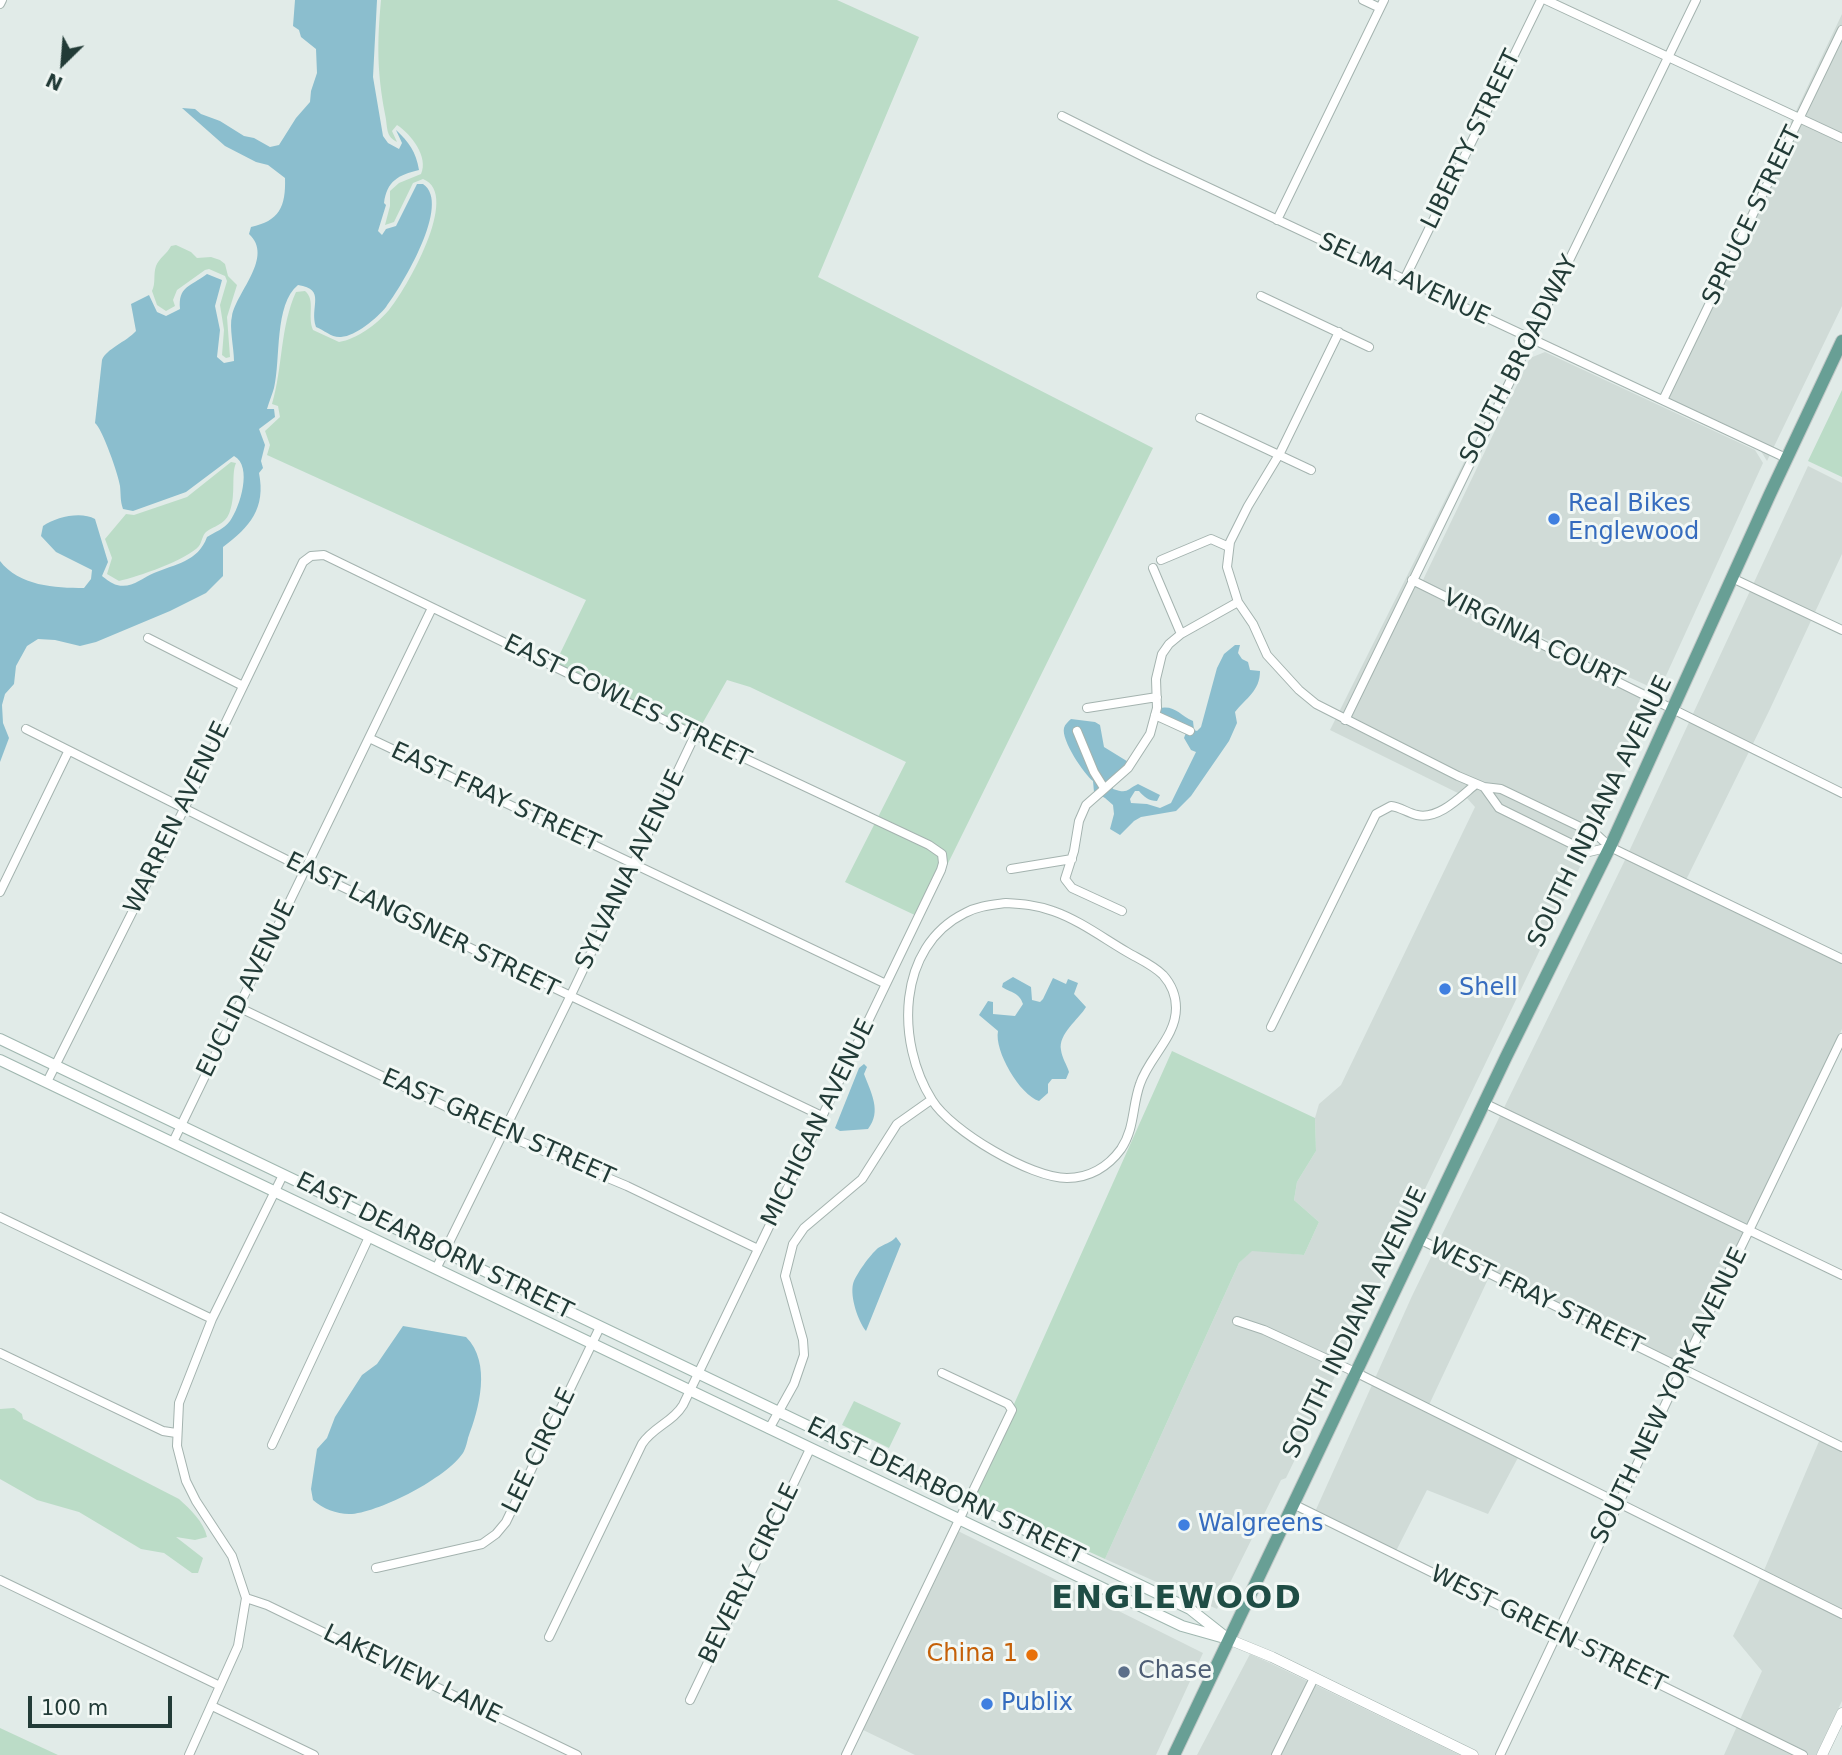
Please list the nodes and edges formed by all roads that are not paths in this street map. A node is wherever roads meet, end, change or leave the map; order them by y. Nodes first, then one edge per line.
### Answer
1 (1363, 0) edge
2 (1544, 0) edge
3 (1696, 0) edge
4 (1382, 4) edge
5 (1842, 30) edge
6 (1668, 57) junction
7 (1062, 116) dead end
8 (1801, 118) junction
9 (1842, 138) edge
10 (1277, 220) junction
11 (1404, 280) junction
12 (1261, 296) dead end
13 (1339, 332) junction
14 (1532, 340) junction
15 (1842, 341) edge
16 (1369, 347) dead end
17 (1662, 400) junction
18 (1199, 418) dead end
19 (1279, 455) junction
20 (1786, 458) junction
21 (1311, 470) dead end
22 (1229, 547) junction
23 (311, 556) joint
24 (1161, 560) dead end
25 (1153, 568) dead end
26 (1732, 578) junction
27 (1412, 580) junction
28 (1238, 602) junction
29 (432, 608) junction
30 (1842, 630) edge
31 (1181, 634) junction
32 (148, 638) dead end
33 (243, 686) junction
34 (1157, 697) junction
35 (1087, 708) dead end
36 (1674, 710) junction
37 (1155, 715) junction
38 (1345, 720) junction
39 (26, 729) dead end
40 (1191, 730) dead end
41 (1077, 731) dead end
42 (695, 735) junction
43 (369, 738) junction
44 (68, 752) junction
45 (1480, 786) junction
46 (1104, 788) junction
47 (1842, 793) edge
48 (184, 809) junction
49 (1610, 848) junction
50 (942, 854) joint
51 (1072, 859) junction
52 (634, 863) junction
53 (305, 869) junction
54 (1012, 869) dead end
55 (0, 892) edge
56 (1122, 911) dead end
57 (1842, 959) edge
58 (886, 984) junction
59 (570, 997) junction
60 (239, 1007) junction
61 (1271, 1027) dead end
62 (1842, 1038) edge
63 (0, 1039) edge
64 (0, 1059) edge
65 (55, 1065) junction
66 (47, 1082) junction
67 (931, 1100) junction
68 (1484, 1103) junction
69 (822, 1116) junction
70 (181, 1126) junction
71 (503, 1134) junction
72 (173, 1142) junction
73 (283, 1175) junction
74 (274, 1192) junction
75 (0, 1216) edge
76 (1750, 1230) junction
77 (369, 1237) junction
78 (1419, 1239) junction
79 (758, 1250) junction
80 (444, 1252) junction
81 (436, 1269) junction
82 (1842, 1275) edge
83 (212, 1319) junction
84 (1237, 1321) dead end
85 (600, 1327) junction
86 (591, 1344) junction
87 (0, 1353) edge
88 (1682, 1369) junction
89 (942, 1373) dead end
90 (1355, 1373) junction
91 (698, 1374) junction
92 (690, 1391) junction
93 (778, 1412) junction
94 (769, 1429) junction
95 (176, 1433) junction
96 (272, 1445) dead end
97 (1842, 1447) edge
98 (810, 1449) junction
99 (968, 1504) junction
100 (1293, 1504) junction
101 (1619, 1504) junction
102 (960, 1521) junction
103 (376, 1569) dead end
104 (0, 1580) edge
105 (246, 1598) junction
106 (1842, 1614) edge
107 (1556, 1634) junction
108 (549, 1637) dead end
109 (1228, 1639) junction
110 (1314, 1678) junction
111 (220, 1686) junction
112 (690, 1700) dead end
113 (212, 1706) junction
114 (1842, 1713) edge
115 (189, 1755) edge
116 (314, 1755) edge
117 (577, 1755) edge
118 (846, 1755) edge
119 (1174, 1755) edge
120 (1276, 1755) edge
121 (1473, 1755) edge
122 (1500, 1755) edge
123 (1804, 1755) edge
124 (1822, 1755) edge

1 - 4 street
2 - 6 street
2 - 11 street, LIBERTY STREET
3 - 6 street, SOUTH BROADWAY
4 - 10 street
5 - 8 street, SPRUCE STREET
6 - 8 street
6 - 14 street, SOUTH BROADWAY
7 - 10 street, SELMA AVENUE
8 - 9 street
8 - 17 street, SPRUCE STREET
10 - 11 street, SELMA AVENUE
11 - 14 street, SELMA AVENUE
12 - 13 street
13 - 16 street
13 - 19 street
14 - 17 street, SELMA AVENUE
14 - 27 street, SOUTH BROADWAY
15 - 20 main road, SOUTH INDIANA AVENUE
17 - 20 street, SELMA AVENUE
18 - 19 street
19 - 21 street
19 - 22 street
20 - 26 main road, SOUTH INDIANA AVENUE
22 - 24 street
22 - 28 street
23 - 29 street, EAST COWLES STREET
23 - 33 street, WARREN AVENUE
25 - 31 street
26 - 30 street
26 - 36 main road, SOUTH INDIANA AVENUE
27 - 36 street, VIRGINIA COURT
27 - 38 street, SOUTH BROADWAY
28 - 31 street
28 - 38 street
29 - 42 street, EAST COWLES STREET
29 - 43 street, EUCLID AVENUE
31 - 34 street
32 - 33 street
33 - 48 street, WARREN AVENUE
34 - 35 street
34 - 37 street
36 - 47 street, VIRGINIA COURT
36 - 49 main road, SOUTH INDIANA AVENUE
37 - 40 street
37 - 46 street
38 - 45 street
39 - 44 street, EAST LANGSNER STREET
41 - 46 street
42 - 50 street, EAST COWLES STREET
42 - 52 street, SYLVANIA AVENUE
43 - 52 street, EAST FRAY STREET
43 - 53 street, EUCLID AVENUE
44 - 48 street, EAST LANGSNER STREET
44 - 55 street
45 - 49 street
45 - 49 street
45 - 61 street
46 - 51 street
48 - 53 street, EAST LANGSNER STREET
48 - 65 street, WARREN AVENUE
49 - 57 street
49 - 68 main road, SOUTH INDIANA AVENUE
50 - 58 street, MICHIGAN AVENUE
51 - 54 street
51 - 56 street
52 - 58 street, EAST FRAY STREET
52 - 59 street, SYLVANIA AVENUE
53 - 59 street, EAST LANGSNER STREET
53 - 60 street, EUCLID AVENUE
58 - 69 street, MICHIGAN AVENUE
59 - 69 street, EAST LANGSNER STREET
59 - 71 street, SYLVANIA AVENUE
60 - 70 street, EUCLID AVENUE
60 - 71 street, EAST GREEN STREET
62 - 76 street, SOUTH NEW YORK AVENUE
63 - 65 main road, EAST DEARBORN STREET
64 - 66 main road, EAST DEARBORN STREET
65 - 66 street, WARREN AVENUE
65 - 70 main road, EAST DEARBORN STREET
66 - 72 main road, EAST DEARBORN STREET
67 - 67 street
67 - 93 street
68 - 76 street
68 - 78 main road, SOUTH INDIANA AVENUE
69 - 79 street, MICHIGAN AVENUE
70 - 72 street, EUCLID AVENUE
70 - 73 main road, EAST DEARBORN STREET
71 - 79 street, EAST GREEN STREET
71 - 80 street, SYLVANIA AVENUE
72 - 74 main road, EAST DEARBORN STREET
73 - 74 street
73 - 80 main road, EAST DEARBORN STREET
74 - 77 main road, EAST DEARBORN STREET
74 - 83 street
75 - 83 street
76 - 82 street
76 - 88 street, SOUTH NEW YORK AVENUE
77 - 81 main road, EAST DEARBORN STREET
77 - 96 street
78 - 88 street, WEST FRAY STREET
78 - 90 main road, SOUTH INDIANA AVENUE
79 - 91 street, MICHIGAN AVENUE
80 - 81 street, SYLVANIA AVENUE
80 - 85 main road, EAST DEARBORN STREET
81 - 86 main road, EAST DEARBORN STREET
83 - 95 street
84 - 90 street
85 - 86 street, LEE CIRCLE
85 - 91 main road, EAST DEARBORN STREET
86 - 92 main road, EAST DEARBORN STREET
86 - 103 street, LEE CIRCLE
87 - 95 street
88 - 97 street, WEST FRAY STREET
88 - 101 street, SOUTH NEW YORK AVENUE
89 - 99 street
90 - 100 main road, SOUTH INDIANA AVENUE
90 - 101 street
91 - 92 street, MICHIGAN AVENUE
91 - 93 main road, EAST DEARBORN STREET
92 - 94 main road, EAST DEARBORN STREET
92 - 108 street, MICHIGAN AVENUE
93 - 94 street
93 - 99 main road, EAST DEARBORN STREET
94 - 98 main road, EAST DEARBORN STREET
95 - 105 street
98 - 102 main road, EAST DEARBORN STREET
98 - 112 street, BEVERLY CIRCLE
99 - 102 street
99 - 109 main road, EAST DEARBORN STREET
100 - 107 street, WEST GREEN STREET
100 - 109 main road, SOUTH INDIANA AVENUE
101 - 106 street
101 - 107 street, SOUTH NEW YORK AVENUE
102 - 109 main road, EAST DEARBORN STREET
102 - 118 street
104 - 111 street
105 - 111 street
105 - 117 street, LAKEVIEW LANE
107 - 122 street, SOUTH NEW YORK AVENUE
107 - 123 street, WEST GREEN STREET
109 - 110 street
109 - 119 main road, SOUTH INDIANA AVENUE
110 - 120 street
110 - 121 street
111 - 113 street
113 - 115 street
113 - 116 street
114 - 124 street

